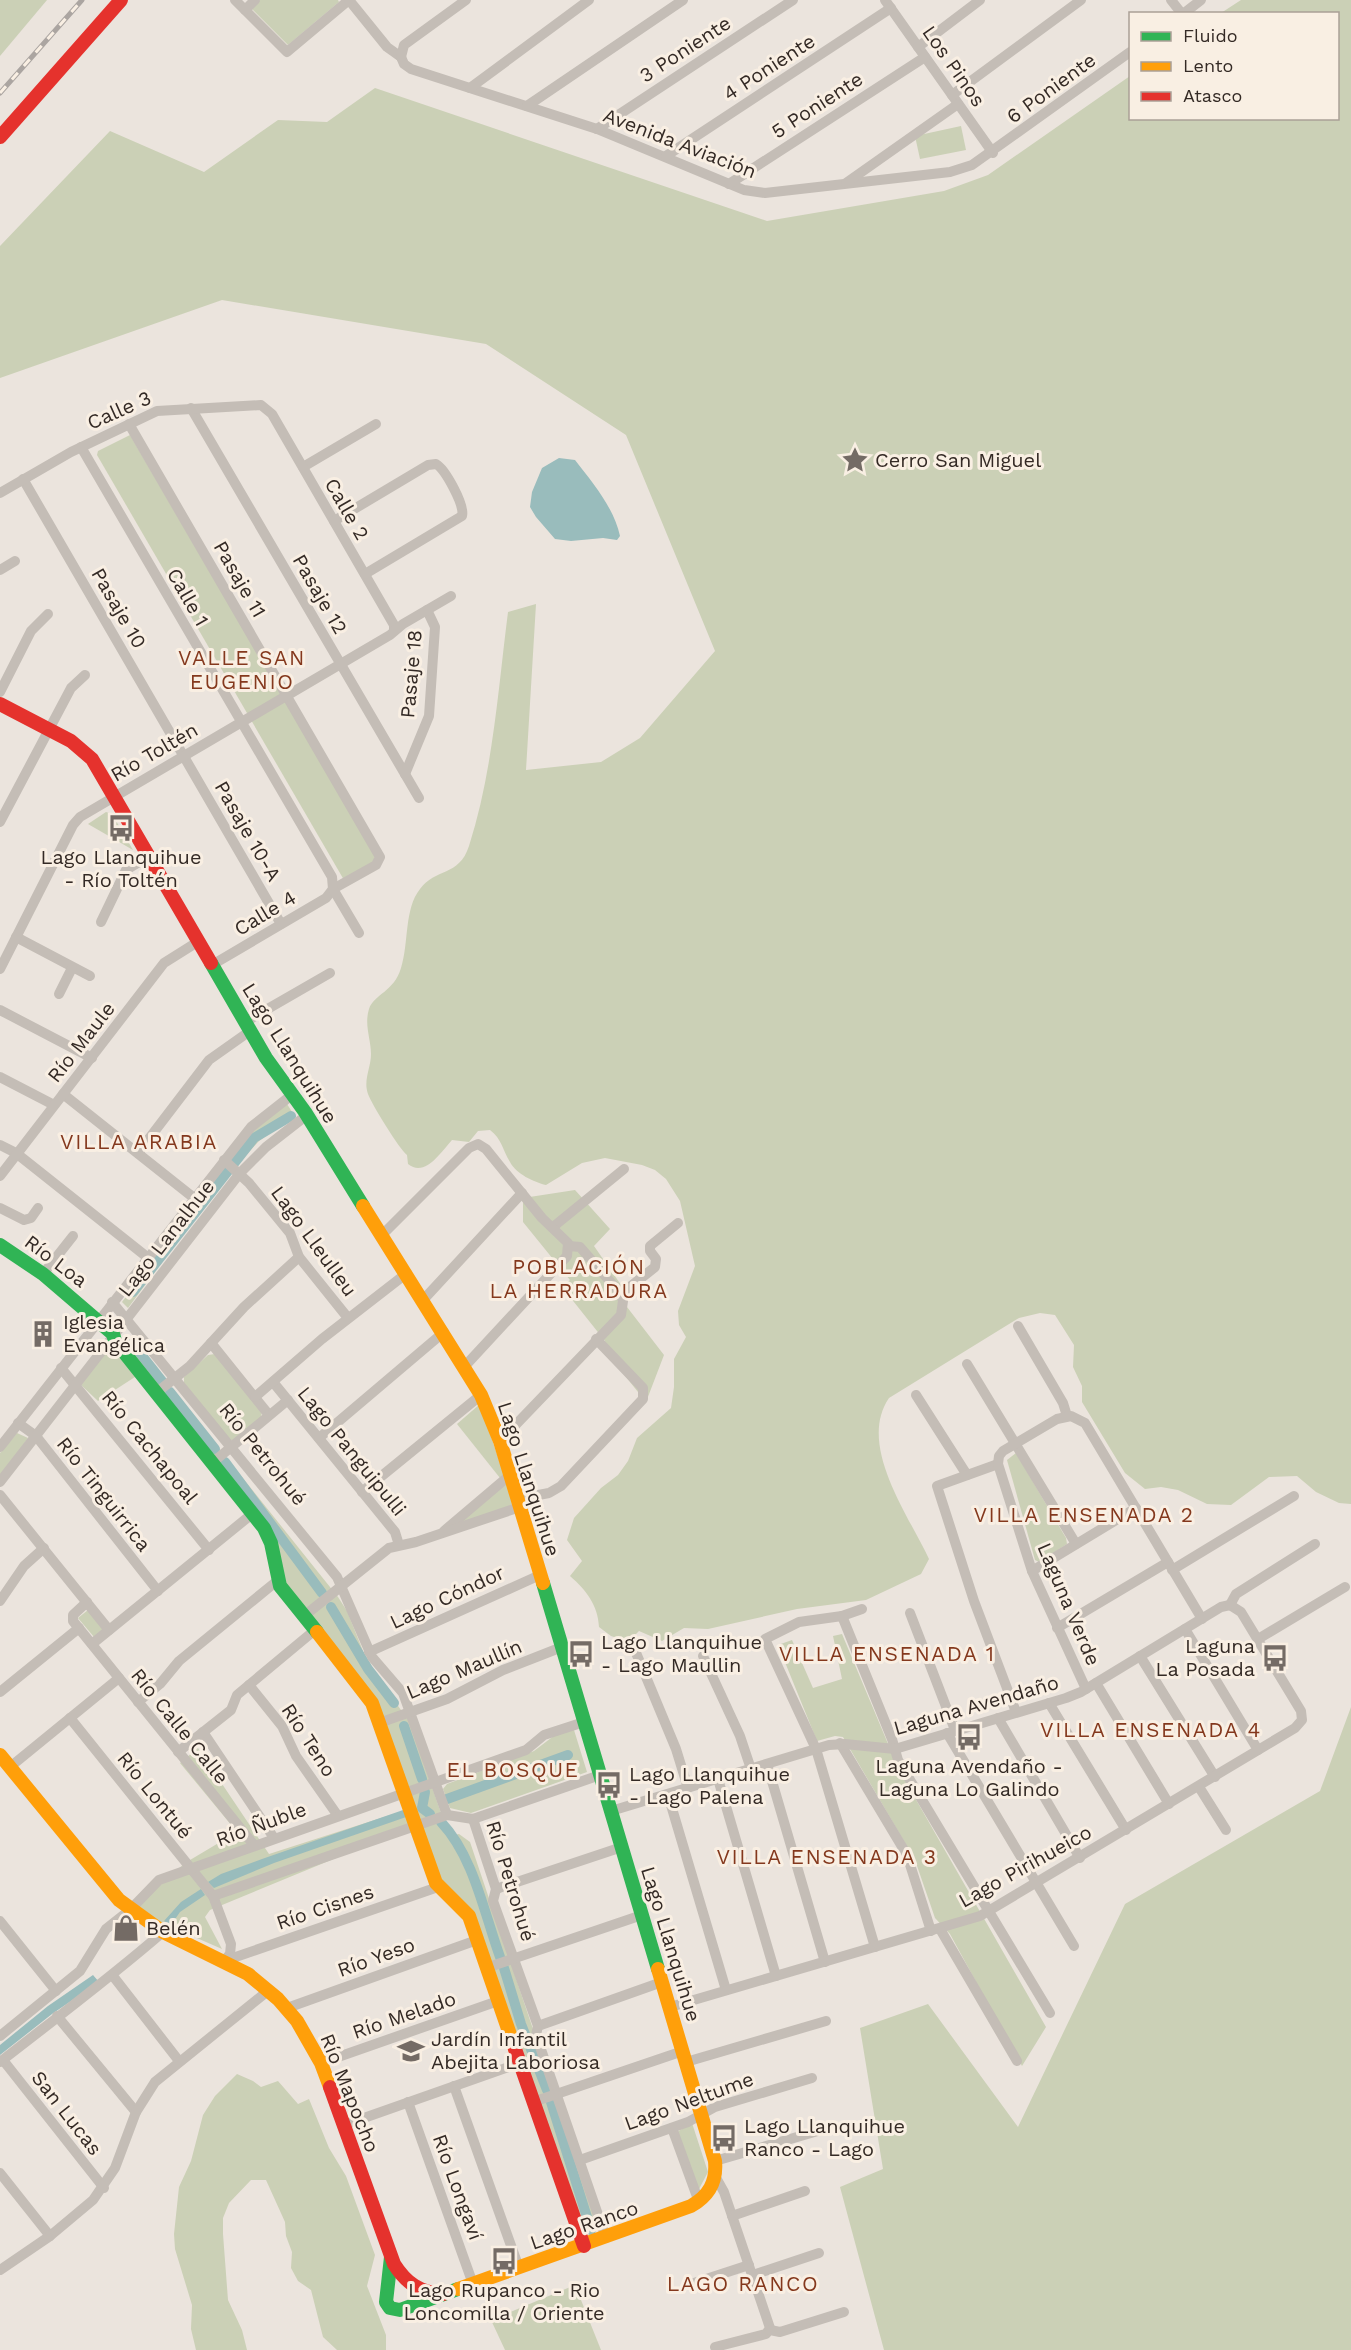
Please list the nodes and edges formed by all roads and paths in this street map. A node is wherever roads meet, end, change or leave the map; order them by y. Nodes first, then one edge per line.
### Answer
1 (121, 0) edge
2 (235, 0) edge
3 (255, 0) edge
4 (349, 0) edge
5 (466, 0) edge
6 (589, 0) edge
7 (683, 0) edge
8 (793, 0) edge
9 (980, 0) edge
10 (1081, 0) edge
11 (1171, 0) edge
12 (1201, 0) edge
13 (888, 4) edge
14 (245, 10) junction
15 (1180, 12) edge
16 (1185, 12) edge
17 (918, 47) junction
18 (1129, 53) edge
19 (401, 57) junction
20 (926, 57) junction
21 (470, 88) junction
22 (955, 100) junction
23 (527, 106) junction
24 (597, 129) junction
25 (0, 137) edge
26 (993, 153) junction
27 (666, 156) junction
28 (729, 183) junction
29 (844, 184) junction
30 (265, 407) joint
31 (191, 408) junction
32 (376, 423) dead end
33 (129, 424) junction
34 (81, 447) junction
35 (303, 467) junction
36 (23, 479) junction
37 (0, 493) edge
38 (334, 521) junction
39 (15, 561) dead end
40 (0, 570) edge
41 (365, 574) junction
42 (451, 596) dead end
43 (427, 610) junction
44 (48, 614) dead end
45 (394, 630) junction
46 (341, 664) junction
47 (85, 675) dead end
48 (0, 692) edge
49 (287, 695) junction
50 (0, 704) edge
51 (241, 722) junction
52 (49, 730) junction
53 (183, 756) junction
54 (405, 774) junction
55 (114, 797) junction
56 (418, 798) dead end
57 (0, 822) edge
58 (149, 856) junction
59 (333, 889) junction
60 (100, 922) dead end
61 (281, 924) junction
62 (359, 933) dead end
63 (16, 937) junction
64 (199, 941) junction
65 (212, 965) junction
66 (72, 968) junction
67 (0, 969) edge
68 (330, 973) dead end
69 (90, 976) dead end
70 (59, 994) dead end
71 (0, 1010) edge
72 (248, 1027) junction
73 (92, 1058) junction
74 (0, 1077) edge
75 (63, 1094) junction
76 (293, 1094) junction
77 (54, 1105) junction
78 (307, 1115) junction
79 (0, 1145) edge
80 (16, 1153) junction
81 (138, 1153) junction
82 (224, 1160) junction
83 (624, 1169) dead end
84 (240, 1173) junction
85 (0, 1176) edge
86 (522, 1193) junction
87 (194, 1198) junction
88 (0, 1208) edge
89 (38, 1208) dead end
90 (678, 1223) dead end
91 (553, 1227) junction
92 (382, 1235) junction
93 (73, 1236) dead end
94 (0, 1245) edge
95 (569, 1246) junction
96 (147, 1257) junction
97 (299, 1257) junction
98 (407, 1273) junction
99 (44, 1274) junction
100 (621, 1294) junction
101 (423, 1299) junction
102 (112, 1302) junction
103 (126, 1317) junction
104 (348, 1318) junction
105 (99, 1319) junction
106 (1018, 1326) dead end
107 (444, 1332) junction
108 (113, 1334) junction
109 (596, 1339) junction
110 (211, 1343) junction
111 (967, 1364) dead end
112 (465, 1366) junction
113 (61, 1368) junction
114 (175, 1377) junction
115 (273, 1382) junction
116 (76, 1383) junction
117 (156, 1393) junction
118 (481, 1395) junction
119 (916, 1395) dead end
120 (255, 1397) junction
121 (288, 1400) junction
122 (269, 1415) junction
123 (1067, 1416) junction
124 (18, 1423) junction
125 (36, 1436) junction
126 (319, 1438) junction
127 (500, 1441) junction
128 (1015, 1444) junction
129 (232, 1446) junction
130 (0, 1447) edge
131 (212, 1463) junction
132 (998, 1464) junction
133 (510, 1475) junction
134 (967, 1475) junction
135 (0, 1482) edge
136 (362, 1492) junction
137 (0, 1495) edge
138 (1294, 1496) dead end
139 (519, 1503) junction
140 (1136, 1508) junction
141 (252, 1514) junction
142 (439, 1535) junction
143 (1076, 1544) junction
144 (1314, 1544) dead end
145 (399, 1545) junction
146 (44, 1548) junction
147 (209, 1550) junction
148 (1170, 1566) junction
149 (1032, 1571) junction
150 (540, 1575) junction
151 (277, 1581) junction
152 (341, 1585) junction
153 (1345, 1587) dead end
154 (158, 1591) junction
155 (0, 1601) edge
156 (87, 1602) junction
157 (1230, 1605) junction
158 (862, 1609) dead end
159 (910, 1613) dead end
160 (304, 1616) junction
161 (842, 1617) junction
162 (1202, 1619) junction
163 (79, 1628) junction
164 (1058, 1628) junction
165 (1185, 1629) junction
166 (109, 1630) junction
167 (315, 1630) junction
168 (1258, 1639) junction
169 (92, 1644) junction
170 (562, 1647) junction
171 (634, 1648) dead end
172 (369, 1652) junction
173 (703, 1656) dead end
174 (1140, 1656) junction
175 (119, 1678) junction
176 (1096, 1683) junction
177 (249, 1684) junction
178 (1086, 1689) junction
179 (0, 1692) edge
180 (138, 1702) junction
181 (1049, 1703) junction
182 (411, 1712) junction
183 (1016, 1712) junction
184 (70, 1718) junction
185 (998, 1718) junction
186 (584, 1722) junction
187 (379, 1723) junction
188 (203, 1732) junction
189 (951, 1732) junction
190 (840, 1743) junction
191 (816, 1749) junction
192 (895, 1749) junction
193 (1258, 1750) junction
194 (178, 1752) junction
195 (4, 1762) edge
196 (767, 1764) junction
197 (751, 1769) junction
198 (600, 1775) junction
199 (1215, 1777) junction
200 (718, 1779) junction
201 (435, 1781) junction
202 (1199, 1787) junction
203 (688, 1788) junction
204 (405, 1793) junction
205 (668, 1795) junction
206 (1169, 1804) junction
207 (610, 1811) junction
208 (447, 1815) junction
209 (338, 1816) junction
210 (473, 1820) junction
211 (416, 1825) junction
212 (1126, 1830) junction
213 (1226, 1830) dead end
214 (274, 1838) junction
215 (254, 1845) junction
216 (622, 1847) junction
217 (1080, 1858) junction
218 (190, 1868) junction
219 (1036, 1884) junction
220 (438, 1887) junction
221 (496, 1889) junction
222 (213, 1896) junction
223 (130, 1910) junction
224 (988, 1912) junction
225 (642, 1915) junction
226 (0, 1921) edge
227 (936, 1930) junction
228 (163, 1932) junction
229 (477, 1940) junction
230 (1074, 1946) dead end
231 (875, 1947) junction
232 (514, 1959) junction
233 (224, 1961) junction
234 (825, 1962) junction
235 (486, 1968) junction
236 (113, 1976) junction
237 (776, 1976) junction
238 (662, 1982) junction
239 (269, 1990) junction
240 (726, 1990) junction
241 (56, 1991) junction
242 (498, 2001) junction
243 (670, 2007) junction
244 (287, 2008) junction
245 (1050, 2013) dead end
246 (57, 2016) junction
247 (826, 2021) dead end
248 (538, 2025) junction
249 (2, 2031) edge
250 (685, 2056) junction
251 (1, 2061) edge
252 (179, 2061) junction
253 (1017, 2061) dead end
254 (321, 2063) junction
255 (520, 2063) junction
256 (812, 2078) dead end
257 (454, 2086) junction
258 (556, 2094) junction
259 (408, 2102) junction
260 (533, 2102) junction
261 (136, 2112) junction
262 (702, 2115) junction
263 (344, 2125) junction
264 (672, 2128) junction
265 (828, 2128) dead end
266 (580, 2160) junction
267 (715, 2161) junction
268 (0, 2173) edge
269 (715, 2176) junction
270 (104, 2187) junction
271 (804, 2191) dead end
272 (699, 2202) junction
273 (732, 2216) junction
274 (50, 2236) junction
275 (606, 2238) junction
276 (584, 2246) junction
277 (819, 2253) dead end
278 (391, 2257) junction
279 (519, 2268) junction
280 (0, 2270) edge
281 (751, 2270) junction
282 (694, 2283) dead end
283 (474, 2284) junction
284 (450, 2292) junction
285 (843, 2312) dead end
286 (770, 2330) junction
287 (716, 2347) dead end

1 - 25 street
2 - 14 street
3 - 14 street
4 - 14 street
4 - 19 street, Avenida Aviación
5 - 19 street
6 - 21 street
7 - 23 street
8 - 24 street, 3 Poniente
9 - 17 street
10 - 22 street
11 - 15 street
12 - 16 street
13 - 17 street, Los Pinos
13 - 27 street, 4 Poniente
17 - 20 street, Los Pinos
18 - 26 street, 6 Poniente
19 - 21 street, Avenida Aviación
20 - 22 street, Los Pinos
20 - 28 street, 5 Poniente
21 - 23 street, Avenida Aviación
22 - 26 street, Los Pinos
22 - 29 street
23 - 24 street, Avenida Aviación
24 - 27 street, Avenida Aviación
26 - 29 street, Avenida Aviación
27 - 28 street, Avenida Aviación
28 - 29 street, Avenida Aviación
30 - 31 street, Calle 3
30 - 35 street, Calle 2
31 - 33 street, Calle 3
31 - 46 street, Pasaje 12
32 - 35 street
33 - 34 street, Calle 3
33 - 49 street, Pasaje 11
34 - 36 street, Calle 3
34 - 51 street, Calle 1
35 - 38 street, Calle 2
36 - 37 street, Calle 3
36 - 53 street, Pasaje 10
38 - 41 street, Calle 2
38 - 41 street
39 - 40 street
41 - 45 street, Calle 2
42 - 43 street, Río Toltén
43 - 45 street, Río Toltén
43 - 54 street, Pasaje 18
44 - 48 street
45 - 46 street, Río Toltén
46 - 49 street, Río Toltén
46 - 54 street, Pasaje 12
47 - 52 street
49 - 51 street, Río Toltén
49 - 59 street, Pasaje 11
50 - 52 street, Lago Llanquihue
51 - 53 street, Río Toltén
51 - 59 street, Calle 1
52 - 55 street, Lago Llanquihue
52 - 57 street
53 - 55 street, Río Toltén
53 - 61 street, Pasaje 10-A
54 - 56 street, Pasaje 12
55 - 58 street, Lago Llanquihue
55 - 63 street, Río Toltén
58 - 60 street
58 - 64 street, Lago Llanquihue
59 - 61 street, Calle 4
59 - 62 street, Calle 1
61 - 65 street, Calle 4
63 - 66 street
63 - 67 street, Río Toltén
64 - 65 street, Lago Llanquihue
64 - 73 street, Río Maule
65 - 72 street, Lago Llanquihue
66 - 69 street
66 - 70 street
68 - 72 street
71 - 73 street
72 - 76 street, Lago Llanquihue
72 - 81 street
73 - 75 street, Río Maule
74 - 77 street
75 - 77 street, Río Maule
75 - 81 street
76 - 78 street, Lago Llanquihue
76 - 82 street, Lago Lanalhue
77 - 80 street, Río Maule
78 - 84 street, Lago Lanalhue
78 - 92 street, Lago Llanquihue
79 - 80 street
80 - 85 street, Río Maule
80 - 96 street
81 - 87 street
82 - 84 street, Lago Lleulleu
82 - 87 street, Lago Lanalhue
83 - 91 street
84 - 97 street, Lago Lleulleu
84 - 103 street, Lago Lanalhue
86 - 91 street
86 - 92 street
86 - 101 street
87 - 96 street, Lago Lanalhue
88 - 89 street
90 - 100 street
91 - 95 street
92 - 98 street, Lago Llanquihue
93 - 99 street
94 - 99 street, Río Loa
95 - 100 street
95 - 112 street
96 - 102 street, Lago Lanalhue
97 - 104 street, Lago Lleulleu
97 - 110 street
98 - 101 street, Lago Llanquihue
98 - 104 street
99 - 105 street, Río Loa
100 - 109 street
101 - 107 street, Lago Llanquihue
102 - 103 street
102 - 105 street, Lago Lanalhue
103 - 108 street, Lago Lanalhue
103 - 114 street, Río Petrohué
104 - 115 street
105 - 108 street, Río Loa
105 - 113 street, Lago Lanalhue
106 - 123 street
107 - 112 street, Lago Llanquihue
107 - 126 street
108 - 116 street, Lago Lanalhue
108 - 117 street
109 - 127 street
109 - 139 street
110 - 114 street
110 - 120 street
111 - 128 street
112 - 118 street, Lago Llanquihue
113 - 116 street, Río Cachapoal
113 - 124 street, Lago Lanalhue
114 - 117 street
114 - 129 street, Río Petrohué
115 - 120 street
115 - 121 street, Lago Panguipulli
116 - 125 street, Lago Lanalhue
116 - 147 street, Río Cachapoal
117 - 131 street
118 - 127 street, Lago Llanquihue
118 - 136 street
119 - 134 street
120 - 122 street
121 - 122 street
121 - 126 street, Lago Panguipulli
122 - 129 street
123 - 128 street
123 - 140 street
124 - 125 street, Río Tinguirrica
124 - 130 street, Lago Lanalhue
125 - 135 street, Lago Lanalhue
125 - 154 street, Río Tinguirrica
126 - 136 street, Lago Panguipulli
127 - 133 street, Lago Llanquihue
128 - 132 street
128 - 143 street
129 - 131 street
129 - 152 street, Río Petrohué
131 - 141 street
132 - 134 street
132 - 149 street, Laguna Verde
133 - 139 street, Lago Llanquihue
133 - 142 street
134 - 183 street
136 - 145 street, Lago Panguipulli
137 - 146 street
138 - 148 street
139 - 142 street
139 - 150 street, Lago Llanquihue
140 - 143 street
140 - 148 street
141 - 147 street
141 - 151 street
142 - 145 street
143 - 149 street
144 - 157 street, Laguna Avendaño
145 - 152 street
146 - 155 street
146 - 156 street
147 - 154 street
148 - 162 street
148 - 164 street
149 - 164 street, Laguna Verde
150 - 170 street, Lago Llanquihue
150 - 172 street, Lago Cóndor
151 - 160 street
151 - 180 street
152 - 160 street
152 - 172 street, Río Petrohué
153 - 168 street
154 - 166 street
156 - 163 street
156 - 166 street
157 - 162 street, Laguna Avendaño
157 - 168 street
158 - 161 street
159 - 189 street
160 - 167 street
161 - 191 street
161 - 192 street
162 - 165 street, Laguna Avendaño
163 - 169 street, Río Calle Calle
163 - 179 street
164 - 178 street, Laguna Verde
165 - 174 street, Laguna Avendaño
165 - 193 street
166 - 169 street
167 - 177 street
167 - 187 street
168 - 193 street, Lago Pirihueico
169 - 175 street, Río Calle Calle
170 - 182 street, Lago Maullín
170 - 186 street, Lago Llanquihue
171 - 203 street
172 - 182 street, Río Petrohué
173 - 197 street
174 - 176 street, Laguna Avendaño
174 - 199 street
175 - 180 street, Río Calle Calle
175 - 184 street
176 - 178 street, Laguna Avendaño
176 - 206 street, Laguna Verde
177 - 188 street
177 - 209 street, Río Teno
178 - 181 street, Laguna Avendaño
180 - 194 street, Río Calle Calle
181 - 183 street, Laguna Avendaño
181 - 212 street
182 - 187 street, Lago Maullín
182 - 201 street, Río Petrohué
183 - 185 street, Laguna Avendaño
184 - 195 street
184 - 218 street, Río Lontué
185 - 189 street, Laguna Avendaño
185 - 217 street
186 - 198 street, Lago Llanquihue
186 - 201 street, Río Ñuble
187 - 204 street
188 - 194 street
188 - 214 street, Río Calle Calle
189 - 192 street, Laguna Avendaño
189 - 219 street
190 - 191 street, Laguna Avendaño
190 - 192 street, Laguna Avendaño
190 - 227 street
191 - 196 street, Laguna Avendaño
191 - 231 street
192 - 224 street
193 - 199 street, Lago Pirihueico
194 - 215 street, Río Calle Calle
195 - 223 street, Río Mapocho
196 - 197 street, Laguna Avendaño
196 - 234 street
197 - 200 street, Laguna Avendaño
198 - 207 street, Lago Llanquihue
198 - 210 street
199 - 202 street, Lago Pirihueico
200 - 203 street, Laguna Avendaño
200 - 237 street
201 - 204 street, Río Ñuble
201 - 208 street, Río Petrohué
202 - 206 street, Lago Pirihueico
202 - 213 street
203 - 205 street, Laguna Avendaño
204 - 209 street, Río Ñuble
204 - 211 street
205 - 207 street, Laguna Avendaño
205 - 240 street
206 - 212 street, Lago Pirihueico
207 - 216 street, Lago Llanquihue
208 - 210 street, Río Petrohué
208 - 211 street
209 - 214 street, Río Ñuble
210 - 221 street, Río Petrohué
211 - 220 street
211 - 222 street
212 - 217 street, Lago Pirihueico
214 - 215 street, Río Ñuble
215 - 218 street, Río Ñuble
216 - 221 street
216 - 225 street, Lago Llanquihue
217 - 219 street, Lago Pirihueico
218 - 222 street, Río Lontué
218 - 223 street, Río Ñuble
219 - 224 street, Lago Pirihueico
219 - 230 street
220 - 229 street
220 - 233 street, Río Cisnes
221 - 232 street, Río Petrohué
222 - 233 street, Río Lontué
223 - 228 street, Río Mapocho
223 - 241 street, Río Ñuble
224 - 227 street, Lago Pirihueico
224 - 245 street
225 - 232 street
225 - 238 street, Lago Llanquihue
226 - 241 street
227 - 231 street, Lago Pirihueico
227 - 253 street
228 - 233 street, Río Mapocho
228 - 236 street
229 - 235 street
229 - 244 street, Río Yeso
231 - 234 street, Lago Pirihueico
232 - 235 street
232 - 248 street, Río Petrohué
233 - 239 street, Río Mapocho
234 - 237 street, Lago Pirihueico
235 - 242 street
236 - 246 street
236 - 252 street
237 - 240 street, Lago Pirihueico
238 - 243 street, Lago Llanquihue
238 - 248 street
239 - 244 street, Río Mapocho
239 - 252 street
240 - 243 street, Lago Pirihueico
241 - 249 street, Río Ñuble
242 - 254 street, Río Melado
242 - 255 street
243 - 250 street, Lago Llanquihue
244 - 254 street, Río Mapocho
246 - 251 street
246 - 261 street
247 - 250 street
248 - 258 street, Río Petrohué
250 - 258 street
250 - 262 street, Lago Llanquihue
251 - 270 street, San Lucas
252 - 261 street
254 - 263 street, Río Mapocho
255 - 257 street
255 - 260 street
256 - 262 street, Lago Neltume
257 - 259 street
257 - 279 street
258 - 260 street
258 - 266 street, Río Petrohué
259 - 263 street
259 - 283 street, Río Longaví
260 - 276 street
261 - 270 street
262 - 264 street, Lago Neltume
262 - 267 street, Lago Llanquihue
263 - 278 street, Río Mapocho
264 - 266 street, Lago Neltume
264 - 272 street
265 - 267 street
266 - 275 street, Río Petrohué
267 - 269 street, Lago Llanquihue
268 - 274 street
269 - 272 street
269 - 273 street, Lago Llanquihue
270 - 274 street
271 - 273 street
272 - 275 street, Lago Ranco
273 - 281 street, Lago Llanquihue
274 - 280 street
275 - 276 street, Lago Ranco
276 - 279 street, Lago Ranco
277 - 281 street
278 - 284 street, Río Mapocho
278 - 284 street, Río Mapocho
279 - 283 street, Lago Ranco
281 - 282 street
281 - 286 street, Lago Llanquihue
283 - 284 street, Lago Ranco
285 - 286 street
286 - 287 street

